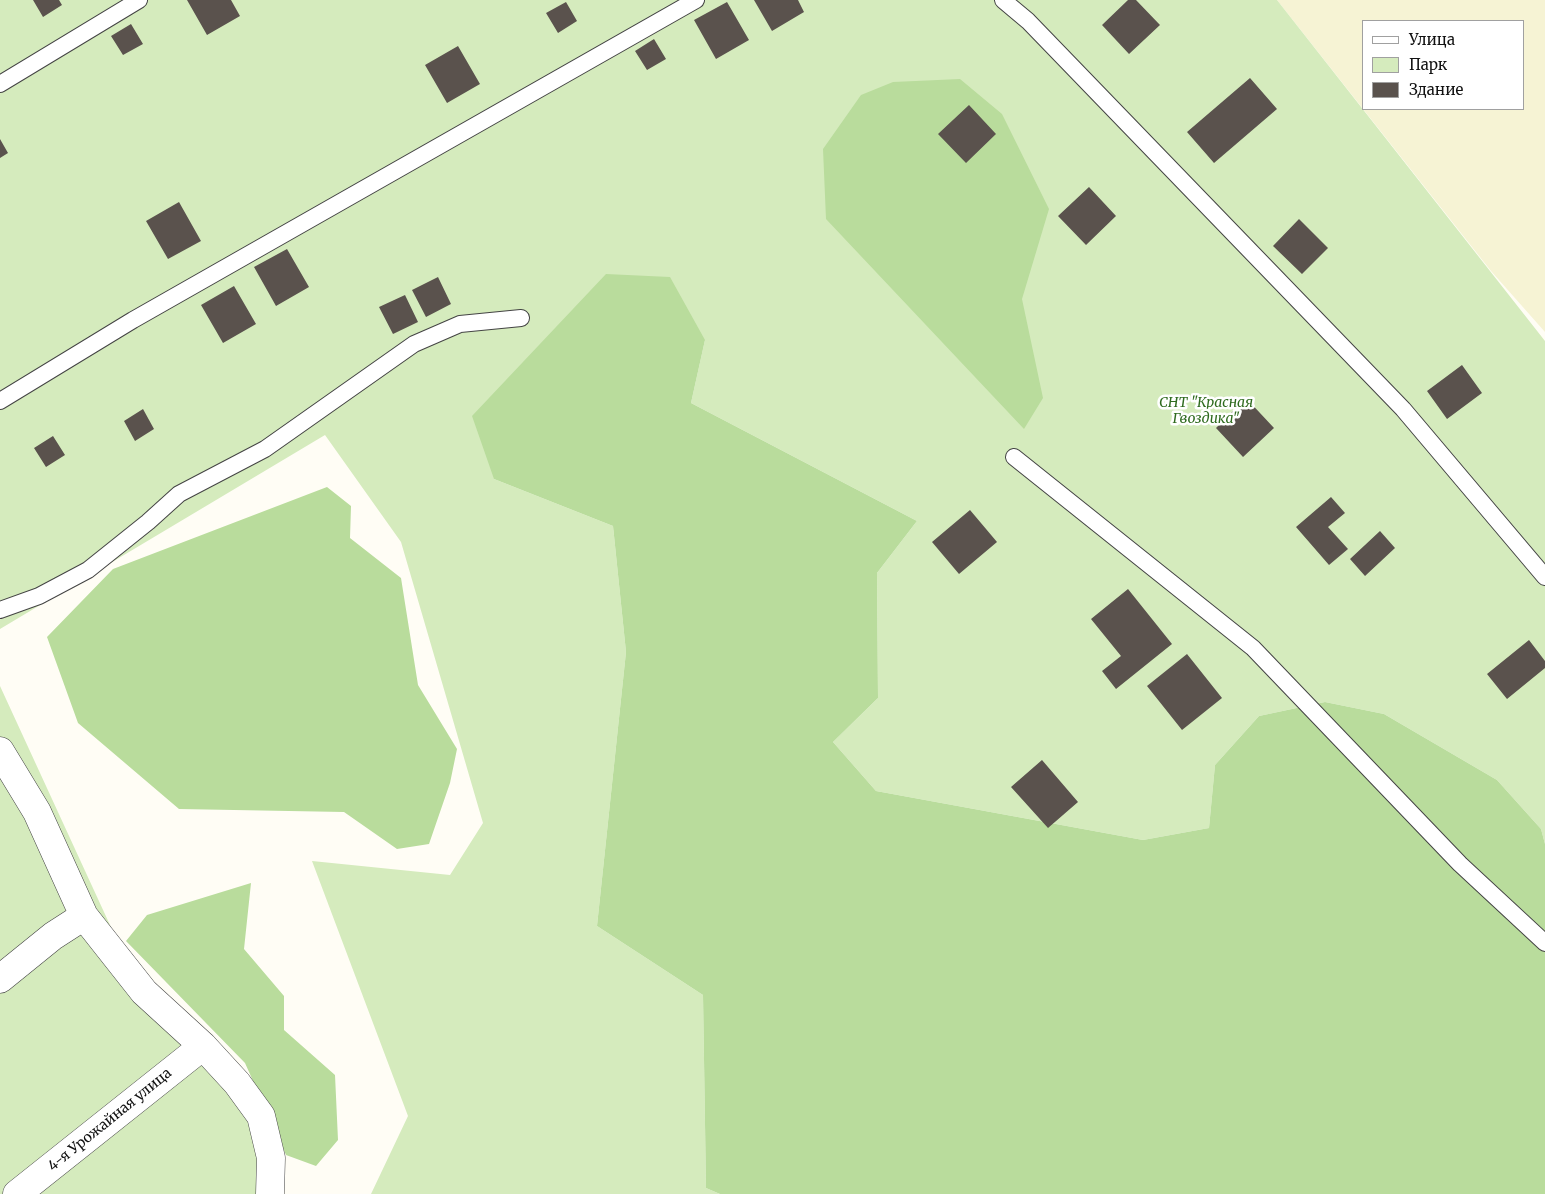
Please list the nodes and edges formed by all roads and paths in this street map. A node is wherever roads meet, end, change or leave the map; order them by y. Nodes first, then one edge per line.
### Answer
1 (139, 0) edge
2 (696, 0) edge
3 (1003, 0) edge
4 (0, 84) edge
5 (521, 318) dead end
6 (0, 401) edge
7 (1014, 457) dead end
8 (1545, 577) edge
9 (0, 610) edge
10 (0, 750) edge
11 (84, 916) junction
12 (1545, 943) edge
13 (0, 979) edge
14 (203, 1046) junction
15 (17, 1194) edge
16 (270, 1194) edge

1 - 4 lane
2 - 6 lane
3 - 8 lane
5 - 9 lane
7 - 12 lane
10 - 11 street
11 - 13 street
11 - 14 street
14 - 15 street, 4-я Урожайная улица
14 - 16 street

